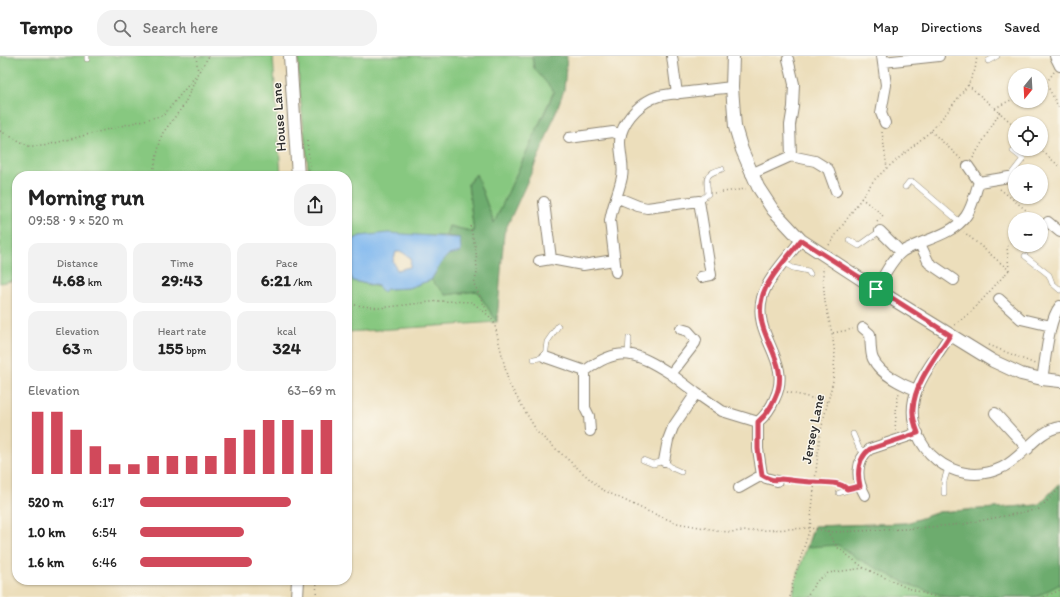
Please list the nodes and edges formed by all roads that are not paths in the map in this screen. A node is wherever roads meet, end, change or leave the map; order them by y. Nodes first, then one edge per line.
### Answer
1 (290, 56) edge
2 (672, 56) edge
3 (733, 56) edge
4 (939, 56) edge
5 (996, 56) edge
6 (1055, 56) edge
7 (788, 59) dead end
8 (882, 59) edge
9 (988, 61) dead end
10 (1060, 65) edge
11 (732, 87) junction
12 (677, 94) junction
13 (886, 123) road end
14 (621, 135) junction
15 (569, 138) dead end
16 (791, 156) junction
17 (1019, 156) edge
18 (1020, 164) edge
19 (968, 166) road end
20 (722, 169) dead end
21 (298, 171) edge
22 (751, 174) junction
23 (1008, 179) edge
24 (980, 182) junction
25 (905, 187) dead end
26 (836, 191) dead end
27 (616, 197) junction
28 (699, 201) junction
29 (544, 202) dead end
30 (1048, 222) dead end
31 (959, 225) junction
32 (880, 231) joint
33 (1060, 232) edge
34 (801, 240) junction
35 (849, 240) dead end
36 (920, 244) junction
37 (901, 252) junction
38 (1025, 256) dead end
39 (551, 259) junction
40 (614, 260) junction
41 (539, 261) dead end
42 (784, 263) junction
43 (616, 272) dead end
44 (810, 274) dead end
45 (701, 277) dead end
46 (954, 280) dead end
47 (876, 289) junction
48 (1060, 290) edge
49 (999, 299) dead end
50 (1060, 306) edge
51 (558, 326) dead end
52 (1051, 326) junction
53 (863, 328) road end
54 (681, 329) dead end
55 (950, 332) junction
56 (629, 338) dead end
57 (628, 354) junction
58 (545, 357) junction
59 (534, 359) dead end
60 (585, 371) junction
61 (671, 374) junction
62 (1043, 375) junction
63 (1060, 381) edge
64 (916, 390) junction
65 (696, 393) junction
66 (995, 413) dead end
67 (758, 422) junction
68 (1060, 427) edge
69 (590, 431) dead end
70 (918, 433) junction
71 (853, 434) dead end
72 (1028, 448) junction
73 (865, 453) junction
74 (643, 460) dead end
75 (664, 461) junction
76 (948, 468) junction
77 (681, 472) dead end
78 (762, 475) junction
79 (777, 481) road end
80 (739, 488) dead end
81 (862, 490) joint
82 (840, 492) dead end
83 (944, 493) dead end
84 (298, 585) edge
85 (297, 597) edge

1 - 21 street, House Lane
2 - 12 street
3 - 11 street
4 - 8 street
5 - 9 lane
6 - 10 street
7 - 16 street
8 - 13 street
11 - 12 street
11 - 22 street
12 - 14 street
14 - 15 street
14 - 27 street
16 - 22 street
16 - 26 street
17 - 18 lane
19 - 24 street
20 - 28 lane
22 - 34 street
23 - 24 street
24 - 31 street
25 - 31 lane
27 - 28 street
27 - 40 street
28 - 45 street
29 - 39 street
30 - 33 street
31 - 36 street
32 - 35 lane
32 - 37 street
34 - 42 street
34 - 47 street
36 - 37 street
36 - 46 street
37 - 47 street
38 - 48 lane
39 - 40 street
39 - 41 street
40 - 43 street
42 - 44 lane
42 - 67 street
47 - 55 street
49 - 52 street
50 - 52 street
51 - 58 lane
52 - 62 street
53 - 64 street
54 - 61 street
55 - 62 street
55 - 64 street
56 - 57 lane
57 - 60 street
57 - 61 street
58 - 59 lane
58 - 60 street
60 - 69 street
61 - 65 street
62 - 63 street
64 - 70 street
65 - 67 street
65 - 75 street
66 - 72 street
67 - 78 street
68 - 72 street
70 - 73 street
70 - 76 street
71 - 73 lane
72 - 76 street
73 - 81 street
74 - 75 lane
75 - 77 lane
76 - 83 lane
78 - 79 street
78 - 80 street
81 - 82 lane
84 - 85 street

